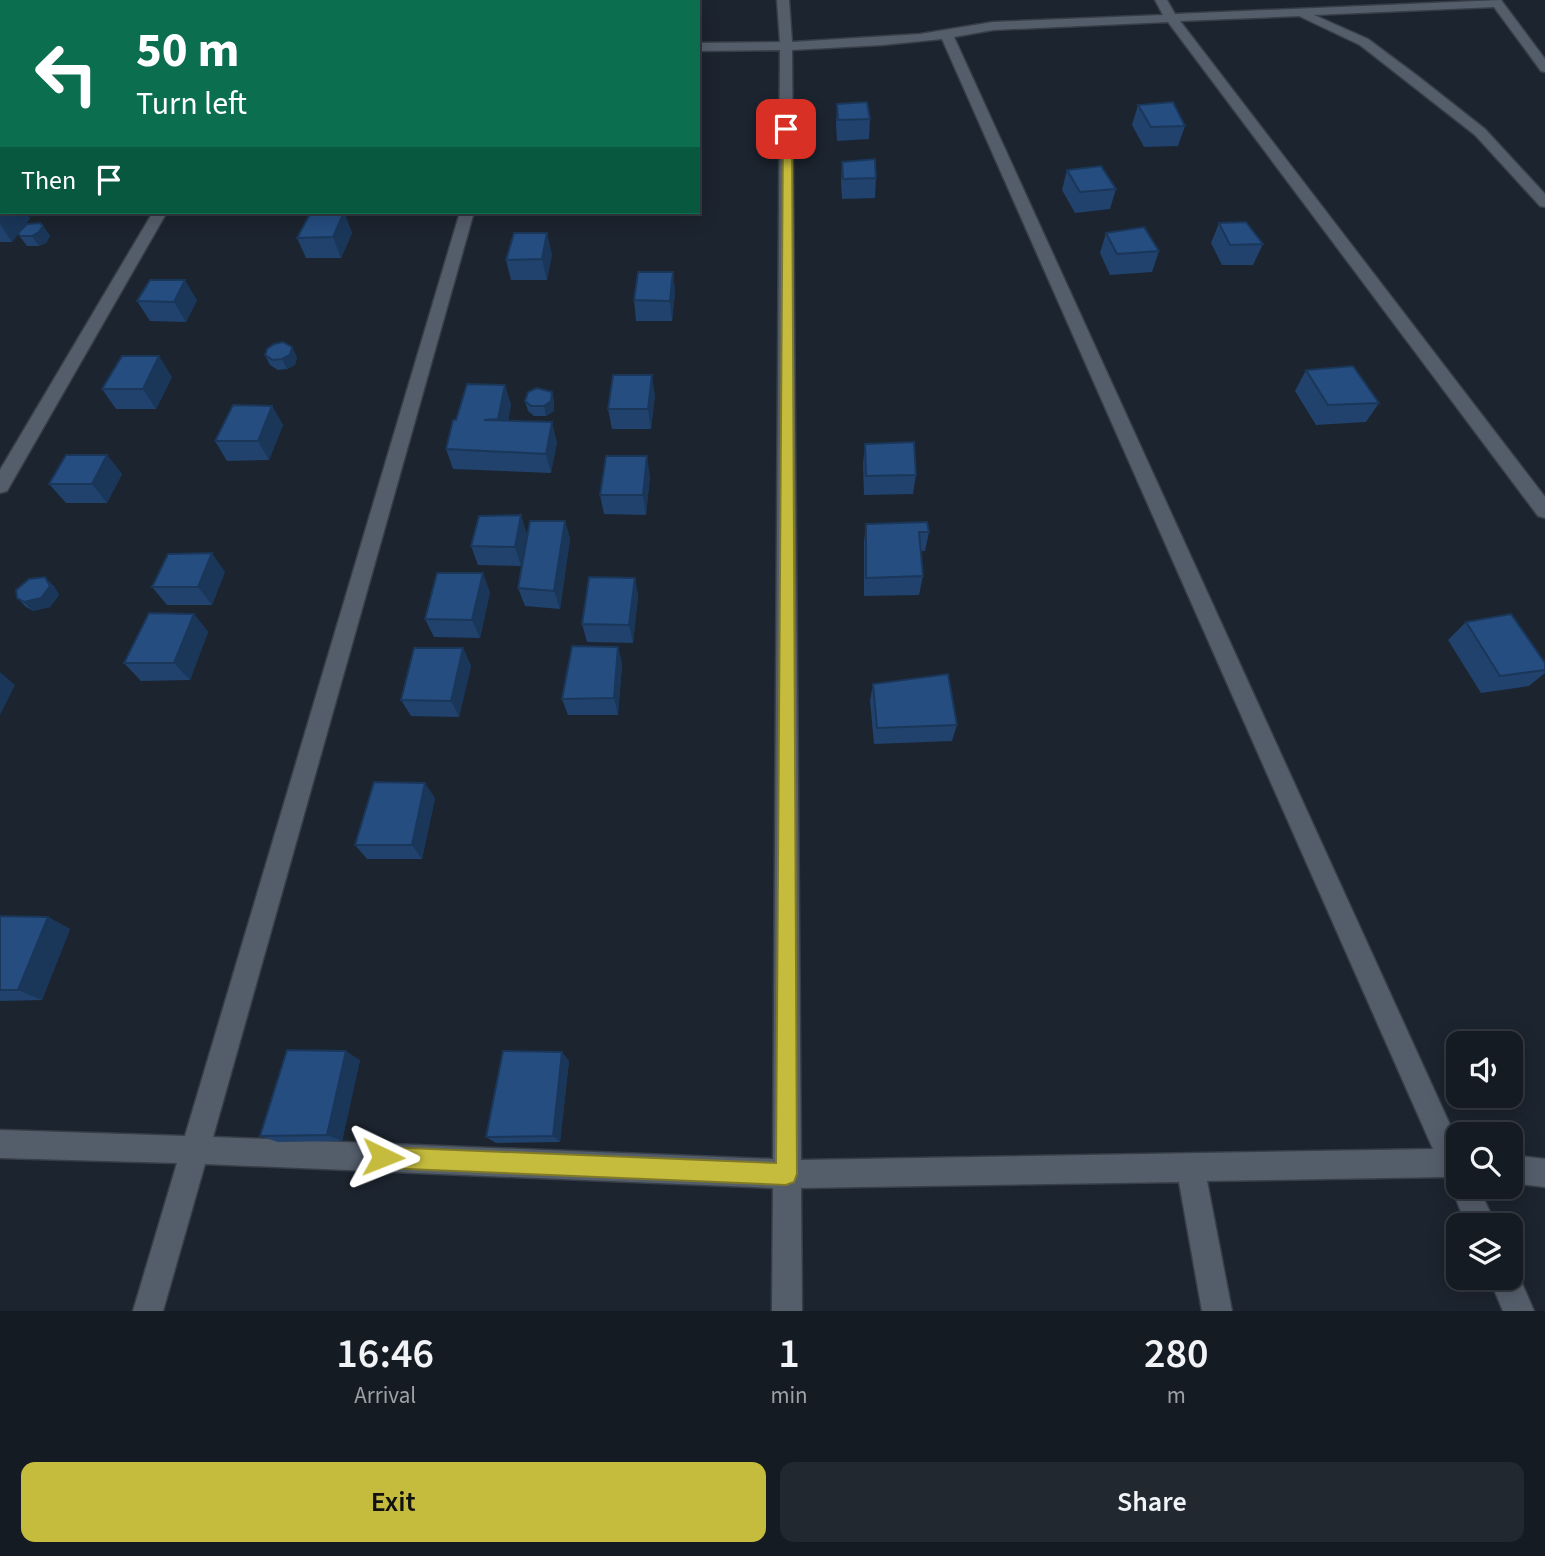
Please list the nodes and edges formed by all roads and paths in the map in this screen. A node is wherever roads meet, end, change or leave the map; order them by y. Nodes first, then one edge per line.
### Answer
1 (783, 0) edge
2 (1161, 0) edge
3 (1497, 2) edge
4 (1299, 13) junction
5 (1171, 18) junction
6 (947, 36) junction
7 (700, 47) edge
8 (786, 47) junction
9 (1545, 68) edge
10 (1545, 203) edge
11 (159, 214) edge
12 (466, 214) edge
13 (0, 486) edge
14 (1545, 511) edge
15 (0, 1144) edge
16 (1446, 1144) edge
17 (195, 1150) junction
18 (1190, 1167) junction
19 (1523, 1170) edge
20 (1446, 1171) edge
21 (1545, 1173) edge
22 (786, 1174) junction
23 (1509, 1290) edge
24 (148, 1311) edge
25 (787, 1311) edge
26 (1217, 1311) edge
27 (1519, 1311) edge

1 - 8 street
2 - 5 street
3 - 4 street
3 - 9 street
4 - 5 street
4 - 10 street
5 - 6 street
5 - 14 street
6 - 8 street
6 - 16 street
7 - 8 street
8 - 22 street
11 - 13 street
12 - 17 street
15 - 17 street
17 - 22 street
17 - 24 street
18 - 20 street
18 - 22 street
18 - 26 street
19 - 21 street
22 - 25 street
23 - 27 street

